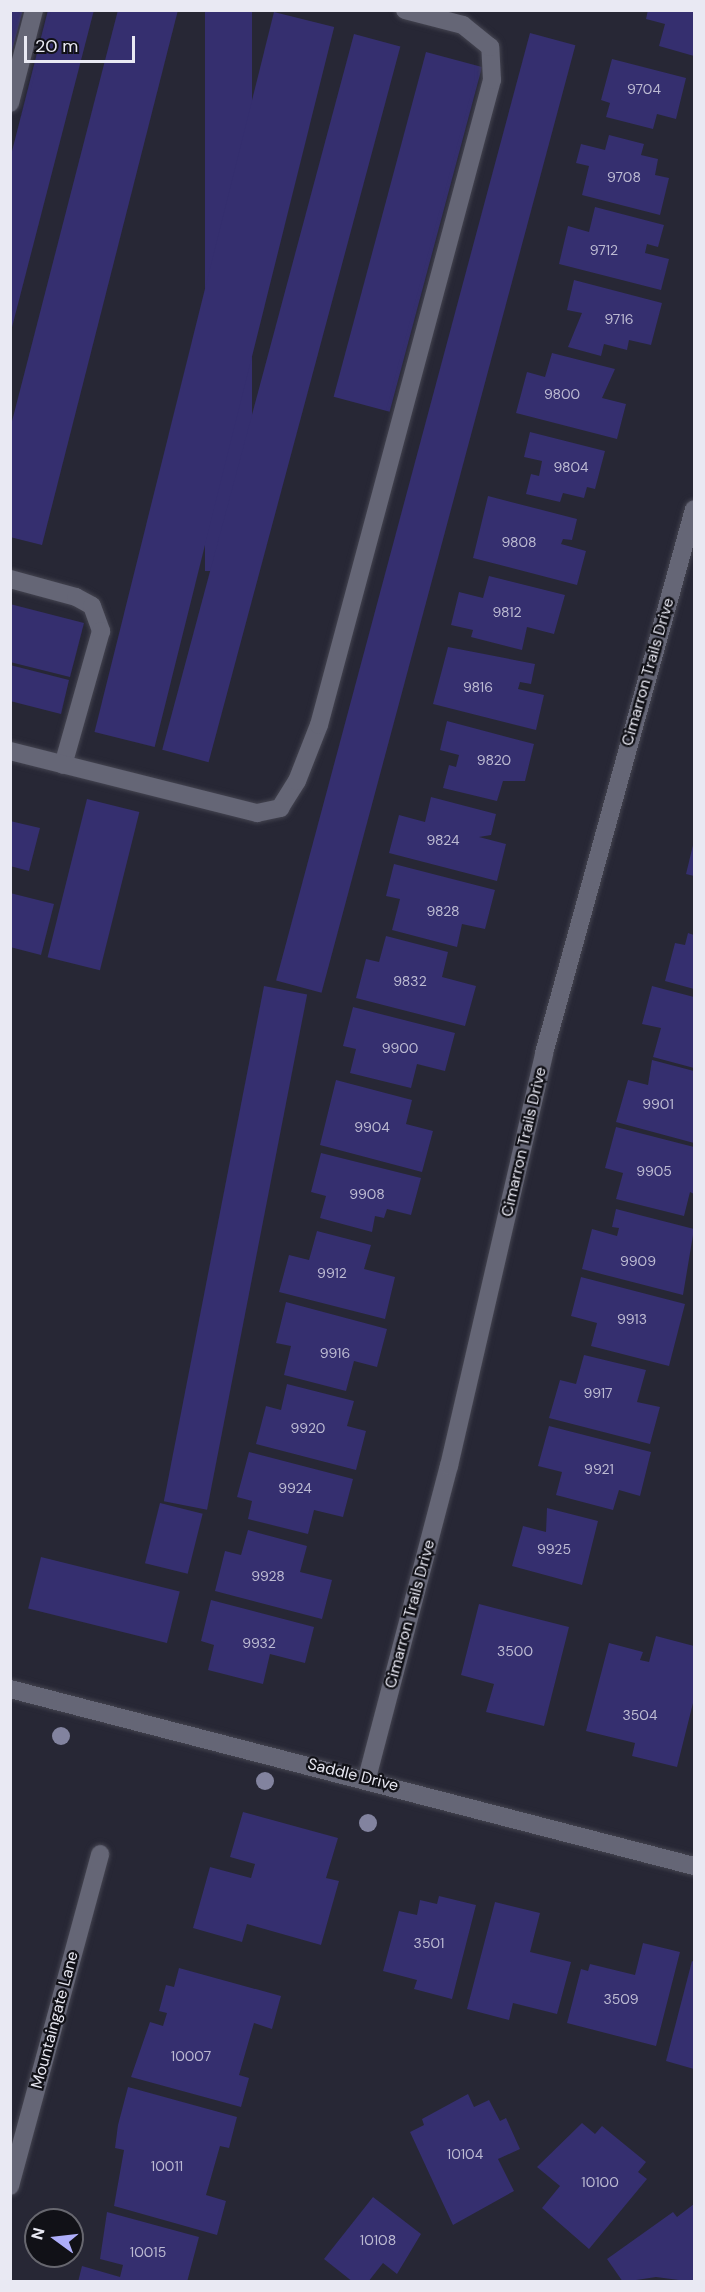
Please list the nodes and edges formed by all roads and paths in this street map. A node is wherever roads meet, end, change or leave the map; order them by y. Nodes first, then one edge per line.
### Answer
1 (34, 10) edge
2 (405, 10) edge
3 (10, 103) edge
4 (694, 509) edge
5 (10, 579) edge
6 (10, 751) edge
7 (63, 765) junction
8 (10, 1689) edge
9 (367, 1778) junction
10 (100, 1854) dead end
11 (694, 1866) edge
12 (10, 2186) edge

1 - 3 street
2 - 7 street
4 - 9 street, Cimarron Trails Drive
5 - 7 street
6 - 7 street
8 - 9 street, Saddle Drive
9 - 11 street, Saddle Drive
10 - 12 street, Mountaingate Lane

